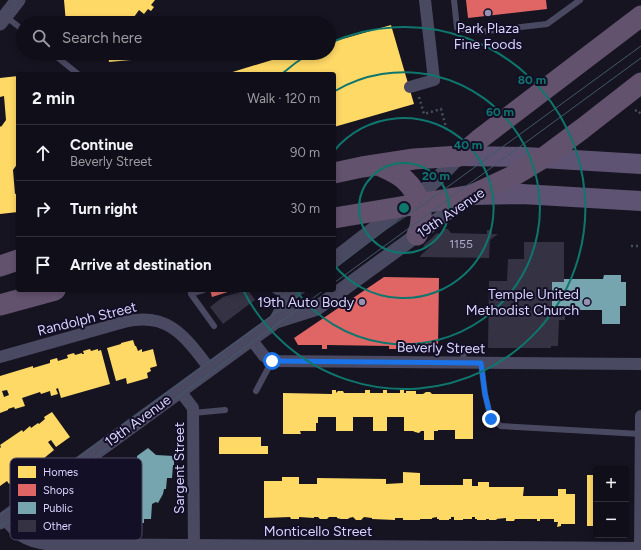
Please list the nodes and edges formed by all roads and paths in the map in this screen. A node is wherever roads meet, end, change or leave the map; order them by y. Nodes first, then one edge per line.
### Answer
1 (18, 0) edge
2 (425, 0) edge
3 (454, 0) edge
4 (580, 0) edge
5 (641, 16) edge
6 (3, 19) edge
7 (16, 26) edge
8 (61, 60) edge
9 (76, 72) edge
10 (641, 83) edge
11 (414, 91) joint
12 (447, 131) dead end
13 (460, 156) junction
14 (543, 158) junction
15 (378, 164) junction
16 (641, 164) edge
17 (336, 173) edge
18 (472, 195) junction
19 (641, 201) edge
20 (414, 203) junction
21 (336, 218) edge
22 (417, 235) junction
23 (631, 246) dead end
24 (641, 246) edge
25 (336, 258) edge
26 (16, 261) edge
27 (0, 266) edge
28 (48, 292) edge
29 (191, 292) edge
30 (291, 294) edge
31 (0, 305) edge
32 (276, 321) junction
33 (214, 326) dead end
34 (251, 339) junction
35 (463, 347) dead end
36 (0, 356) edge
37 (272, 361) junction
38 (464, 363) junction
39 (481, 363) junction
40 (641, 364) edge
41 (210, 368) junction
42 (180, 391) junction
43 (256, 391) dead end
44 (225, 410) dead end
45 (193, 413) junction
46 (641, 416) edge
47 (641, 434) edge
48 (88, 458) edge
49 (2, 520) edge
50 (10, 527) edge
51 (32, 546) edge
52 (194, 548) edge
53 (640, 549) edge

1 - 6 street
2 - 11 street
3 - 4 lane
5 - 13 highway
6 - 7 lane
8 - 9 lane
10 - 14 highway, 19th Avenue
11 - 12 path
13 - 14 main road
13 - 15 highway
13 - 20 street
14 - 16 main road
14 - 18 highway, 19th Avenue
15 - 17 highway
15 - 20 highway
18 - 19 main road
18 - 20 highway
18 - 22 street, 19th Avenue
20 - 21 highway
20 - 22 highway
20 - 25 street
22 - 32 street, 19th Avenue
23 - 24 path
26 - 27 highway
28 - 31 highway
29 - 33 lane
30 - 32 street, 19th Avenue
32 - 34 street, 19th Avenue
34 - 37 street
34 - 41 street, 19th Avenue
35 - 38 lane
36 - 41 street, Randolph Street
37 - 38 street, Beverly Street
37 - 43 lane
38 - 39 street, Beverly Street
39 - 40 street, Beverly Street
39 - 47 lane
41 - 42 street, 19th Avenue
42 - 45 street, Sargent Street
42 - 48 street, 19th Avenue
44 - 45 lane
45 - 52 street, Sargent Street
46 - 47 street
47 - 53 street
49 - 50 street, Monticello Street
51 - 52 street, Monticello Street
52 - 53 street, Monticello Street

